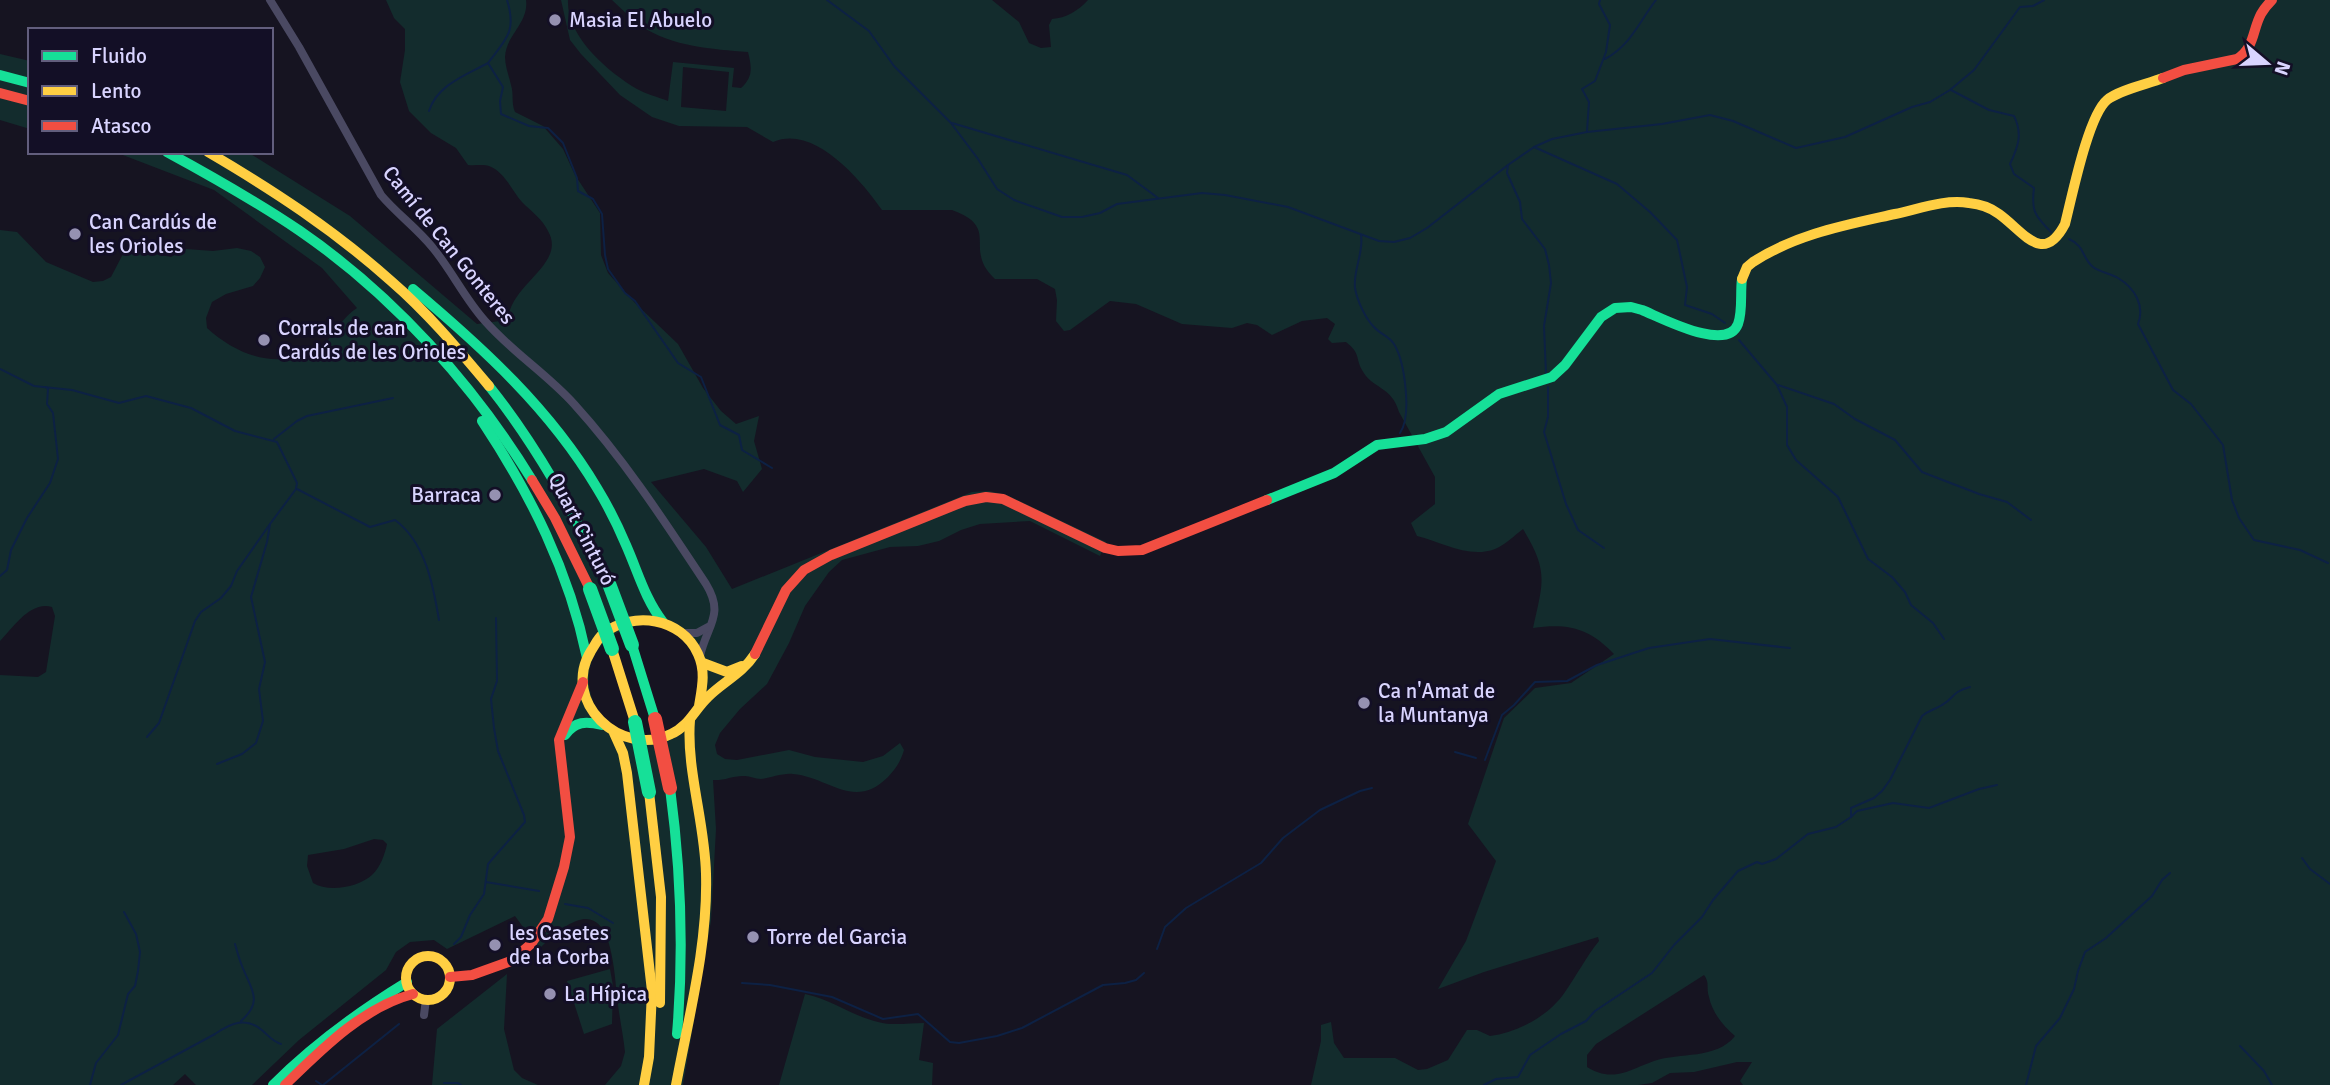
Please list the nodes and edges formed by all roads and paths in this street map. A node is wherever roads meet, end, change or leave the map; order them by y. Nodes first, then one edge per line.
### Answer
1 (270, 0) edge
2 (2272, 0) edge
3 (0, 75) edge
4 (28, 82) edge
5 (0, 93) edge
6 (28, 100) edge
7 (171, 154) edge
8 (211, 154) edge
9 (357, 251) junction
10 (346, 265) junction
11 (663, 622) junction
12 (711, 626) junction
13 (684, 633) junction
14 (754, 654) junction
15 (587, 659) junction
16 (702, 659) junction
17 (583, 680) junction
18 (699, 706) junction
19 (690, 720) junction
20 (609, 729) junction
21 (560, 751) junction
22 (450, 978) junction
23 (415, 992) junction
24 (424, 1016) dead end
25 (651, 1060) junction
26 (677, 1064) junction
27 (273, 1085) edge
28 (285, 1085) edge
29 (646, 1085) edge
30 (670, 1085) edge
31 (676, 1085) edge

1 - 12 street, Camí de Can Gonteres
2 - 14 main road
3 - 4 main road
5 - 6 main road
7 - 10 main road, Quart Cinturó
8 - 9 main road, Quart Cinturó
9 - 11 main road
9 - 26 main road, Quart Cinturó, bridge
10 - 15 main road
10 - 25 main road, Quart Cinturó, bridge
11 - 13 main road
11 - 15 main road
12 - 13 street
12 - 16 street, Camí de Can Gonteres
13 - 16 main road
14 - 16 main road
14 - 18 main road
15 - 17 main road
16 - 18 main road
17 - 20 main road
17 - 21 main road
18 - 19 main road
19 - 20 main road
19 - 26 main road
20 - 21 main road
20 - 25 main road
21 - 22 main road
22 - 23 main road
22 - 23 main road
23 - 24 street
23 - 27 main road
23 - 28 main road
25 - 29 main road, Quart Cinturó
26 - 30 main road, Quart Cinturó
26 - 31 main road

